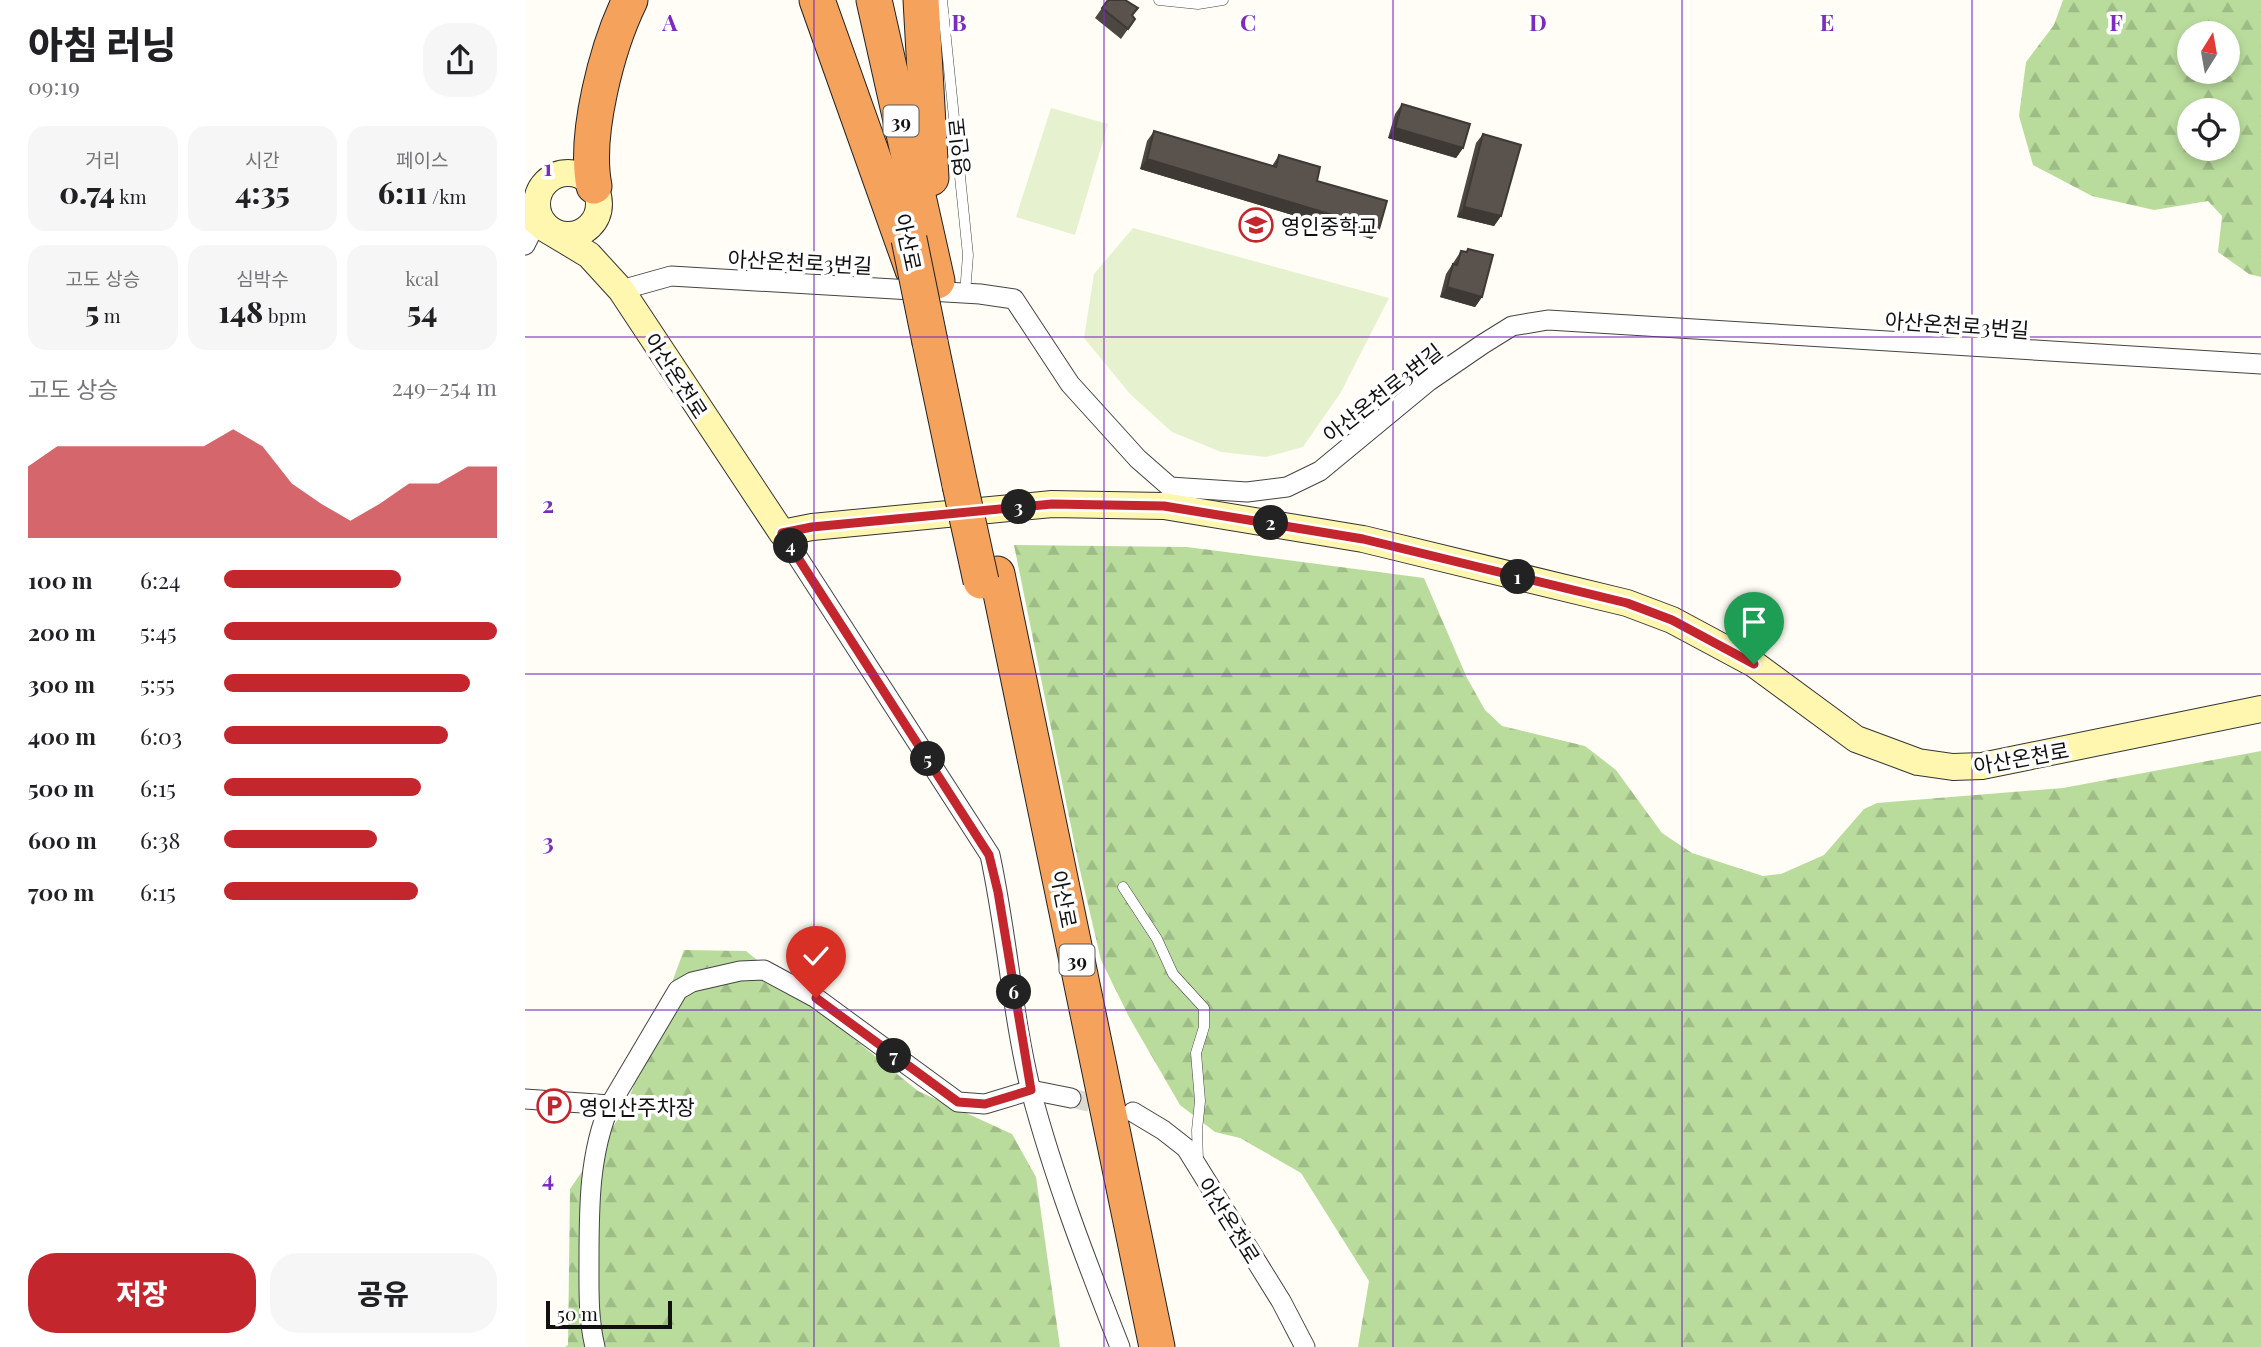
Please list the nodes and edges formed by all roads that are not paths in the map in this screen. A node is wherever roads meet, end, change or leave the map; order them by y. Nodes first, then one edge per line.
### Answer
1 (630, 0) edge
2 (817, 0) edge
3 (857, 0) edge
4 (874, 0) edge
5 (921, 0) edge
6 (942, 0) edge
7 (1159, 0) edge
8 (1223, 0) edge
9 (554, 200) edge
10 (918, 240) junction
11 (526, 244) edge
12 (940, 286) junction
13 (621, 290) junction
14 (2261, 364) edge
15 (1168, 497) junction
16 (782, 533) junction
17 (989, 578) junction
18 (2261, 709) edge
19 (1123, 887) dead end
20 (1031, 1090) junction
21 (1071, 1098) tunnel mouth
22 (525, 1099) edge
23 (610, 1105) junction
24 (1133, 1112) tunnel mouth
25 (1198, 1168) junction
26 (595, 1347) edge
27 (1121, 1347) edge
28 (1135, 1347) edge
29 (1157, 1347) edge
30 (1305, 1347) edge

1 - 9 highway
2 - 10 highway
3 - 10 highway, 아산로 / 39
4 - 10 highway, 아산로 / 39
5 - 10 highway
6 - 12 lane, 영인로
7 - 8 lane
9 - 11 street
9 - 13 main road, 아산온천로
9 - 13 main road
10 - 12 highway, 아산로 / 39, bridge
12 - 13 street, 아산온천로3번길
12 - 15 street, 아산온천로3번길
12 - 17 highway, 아산로 / 39, bridge
13 - 16 main road, 아산온천로
14 - 15 street, 아산온천로3번길
15 - 16 main road, 아산온천로
15 - 18 main road, 아산온천로
16 - 20 street, 아산온천로
17 - 28 highway, 아산로 / 39
17 - 29 highway, 아산로 / 39
19 - 25 lane
20 - 21 street
20 - 23 street
20 - 27 street, 아산온천로
22 - 23 street
23 - 26 street
24 - 25 street, 아산온천로
25 - 30 street, 아산온천로

